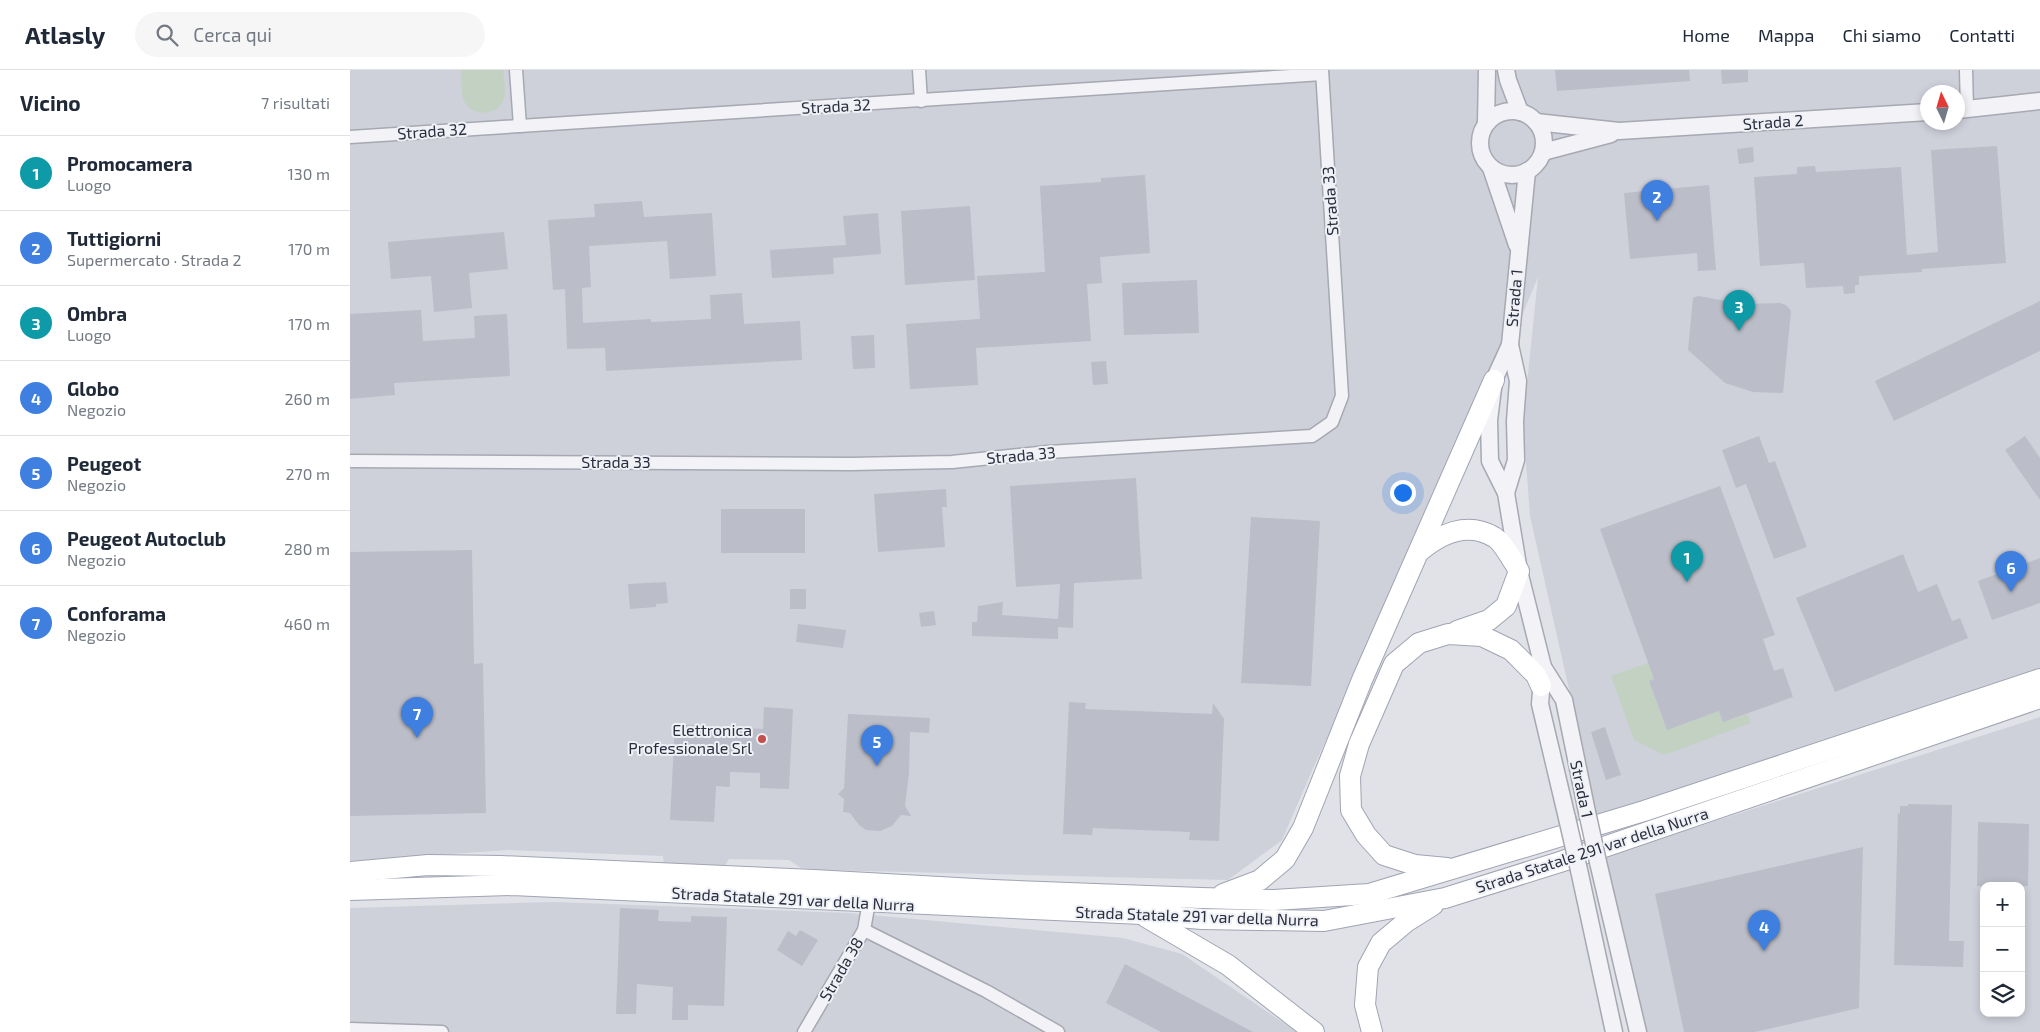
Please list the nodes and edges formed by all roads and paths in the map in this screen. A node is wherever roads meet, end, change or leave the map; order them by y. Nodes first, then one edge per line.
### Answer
1 (516, 70) edge
2 (919, 70) edge
3 (1487, 70) edge
4 (1506, 70) edge
5 (1966, 70) edge
6 (1322, 72) edge
7 (1964, 85) edge
8 (921, 101) junction
9 (2040, 101) edge
10 (1965, 110) edge
11 (1520, 112) junction
12 (1920, 112) edge
13 (1536, 122) junction
14 (1486, 123) junction
15 (520, 126) junction
16 (1619, 131) junction
17 (350, 137) edge
18 (1543, 152) junction
19 (1491, 168) junction
20 (1527, 171) junction
21 (1518, 250) junction
22 (1510, 345) junction
23 (1494, 380) junction
24 (350, 461) edge
25 (1506, 493) junction
26 (1417, 553) junction
27 (1519, 571) junction
28 (1448, 634) junction
29 (1542, 677) junction
30 (2040, 679) edge
31 (2040, 698) edge
32 (1457, 869) junction
33 (350, 872) edge
34 (350, 890) edge
35 (1200, 898) junction
36 (1444, 898) junction
37 (868, 902) junction
38 (1142, 914) junction
39 (864, 930) junction
40 (350, 1029) edge
41 (442, 1032) edge
42 (804, 1032) edge
43 (1058, 1032) edge
44 (1314, 1032) edge
45 (1372, 1032) edge
46 (1614, 1032) edge
47 (1638, 1032) edge

1 - 15 street
2 - 8 street
3 - 14 street
4 - 11 street
5 - 7 street
6 - 8 street, Strada 32
6 - 24 street, Strada 33
8 - 15 street, Strada 32
9 - 10 street
11 - 13 street
11 - 14 street
12 - 16 street, Strada 2
13 - 16 street, Strada 2
13 - 18 street
14 - 19 street
15 - 17 street, Strada 32
16 - 18 street, Strada 2
18 - 20 street
19 - 20 street
19 - 21 street, Strada 1
20 - 21 street, Strada 1
21 - 22 street, Strada 1
22 - 23 street, Strada 1
22 - 25 street, Strada 1
23 - 25 street, Strada 1
23 - 26 main road
25 - 27 street, Strada 1
26 - 27 main road
26 - 35 main road
27 - 28 main road
27 - 29 street, Strada 1
28 - 29 main road
28 - 32 main road
29 - 46 street, Strada 1, bridge
29 - 47 street, Strada 1, bridge
30 - 32 main road, Strada Statale 291 var della Nurra
31 - 36 main road, Strada Statale 291 var della Nurra
32 - 35 main road, Strada Statale 291 var della Nurra
33 - 35 main road, Strada Statale 291 var della Nurra
34 - 37 main road, Strada Statale 291 var della Nurra
36 - 38 main road, Strada Statale 291 var della Nurra
36 - 45 main road
37 - 38 main road, Strada Statale 291 var della Nurra
37 - 39 street, Strada 38
38 - 44 main road
39 - 42 street, Strada 38
39 - 43 street
40 - 41 street

